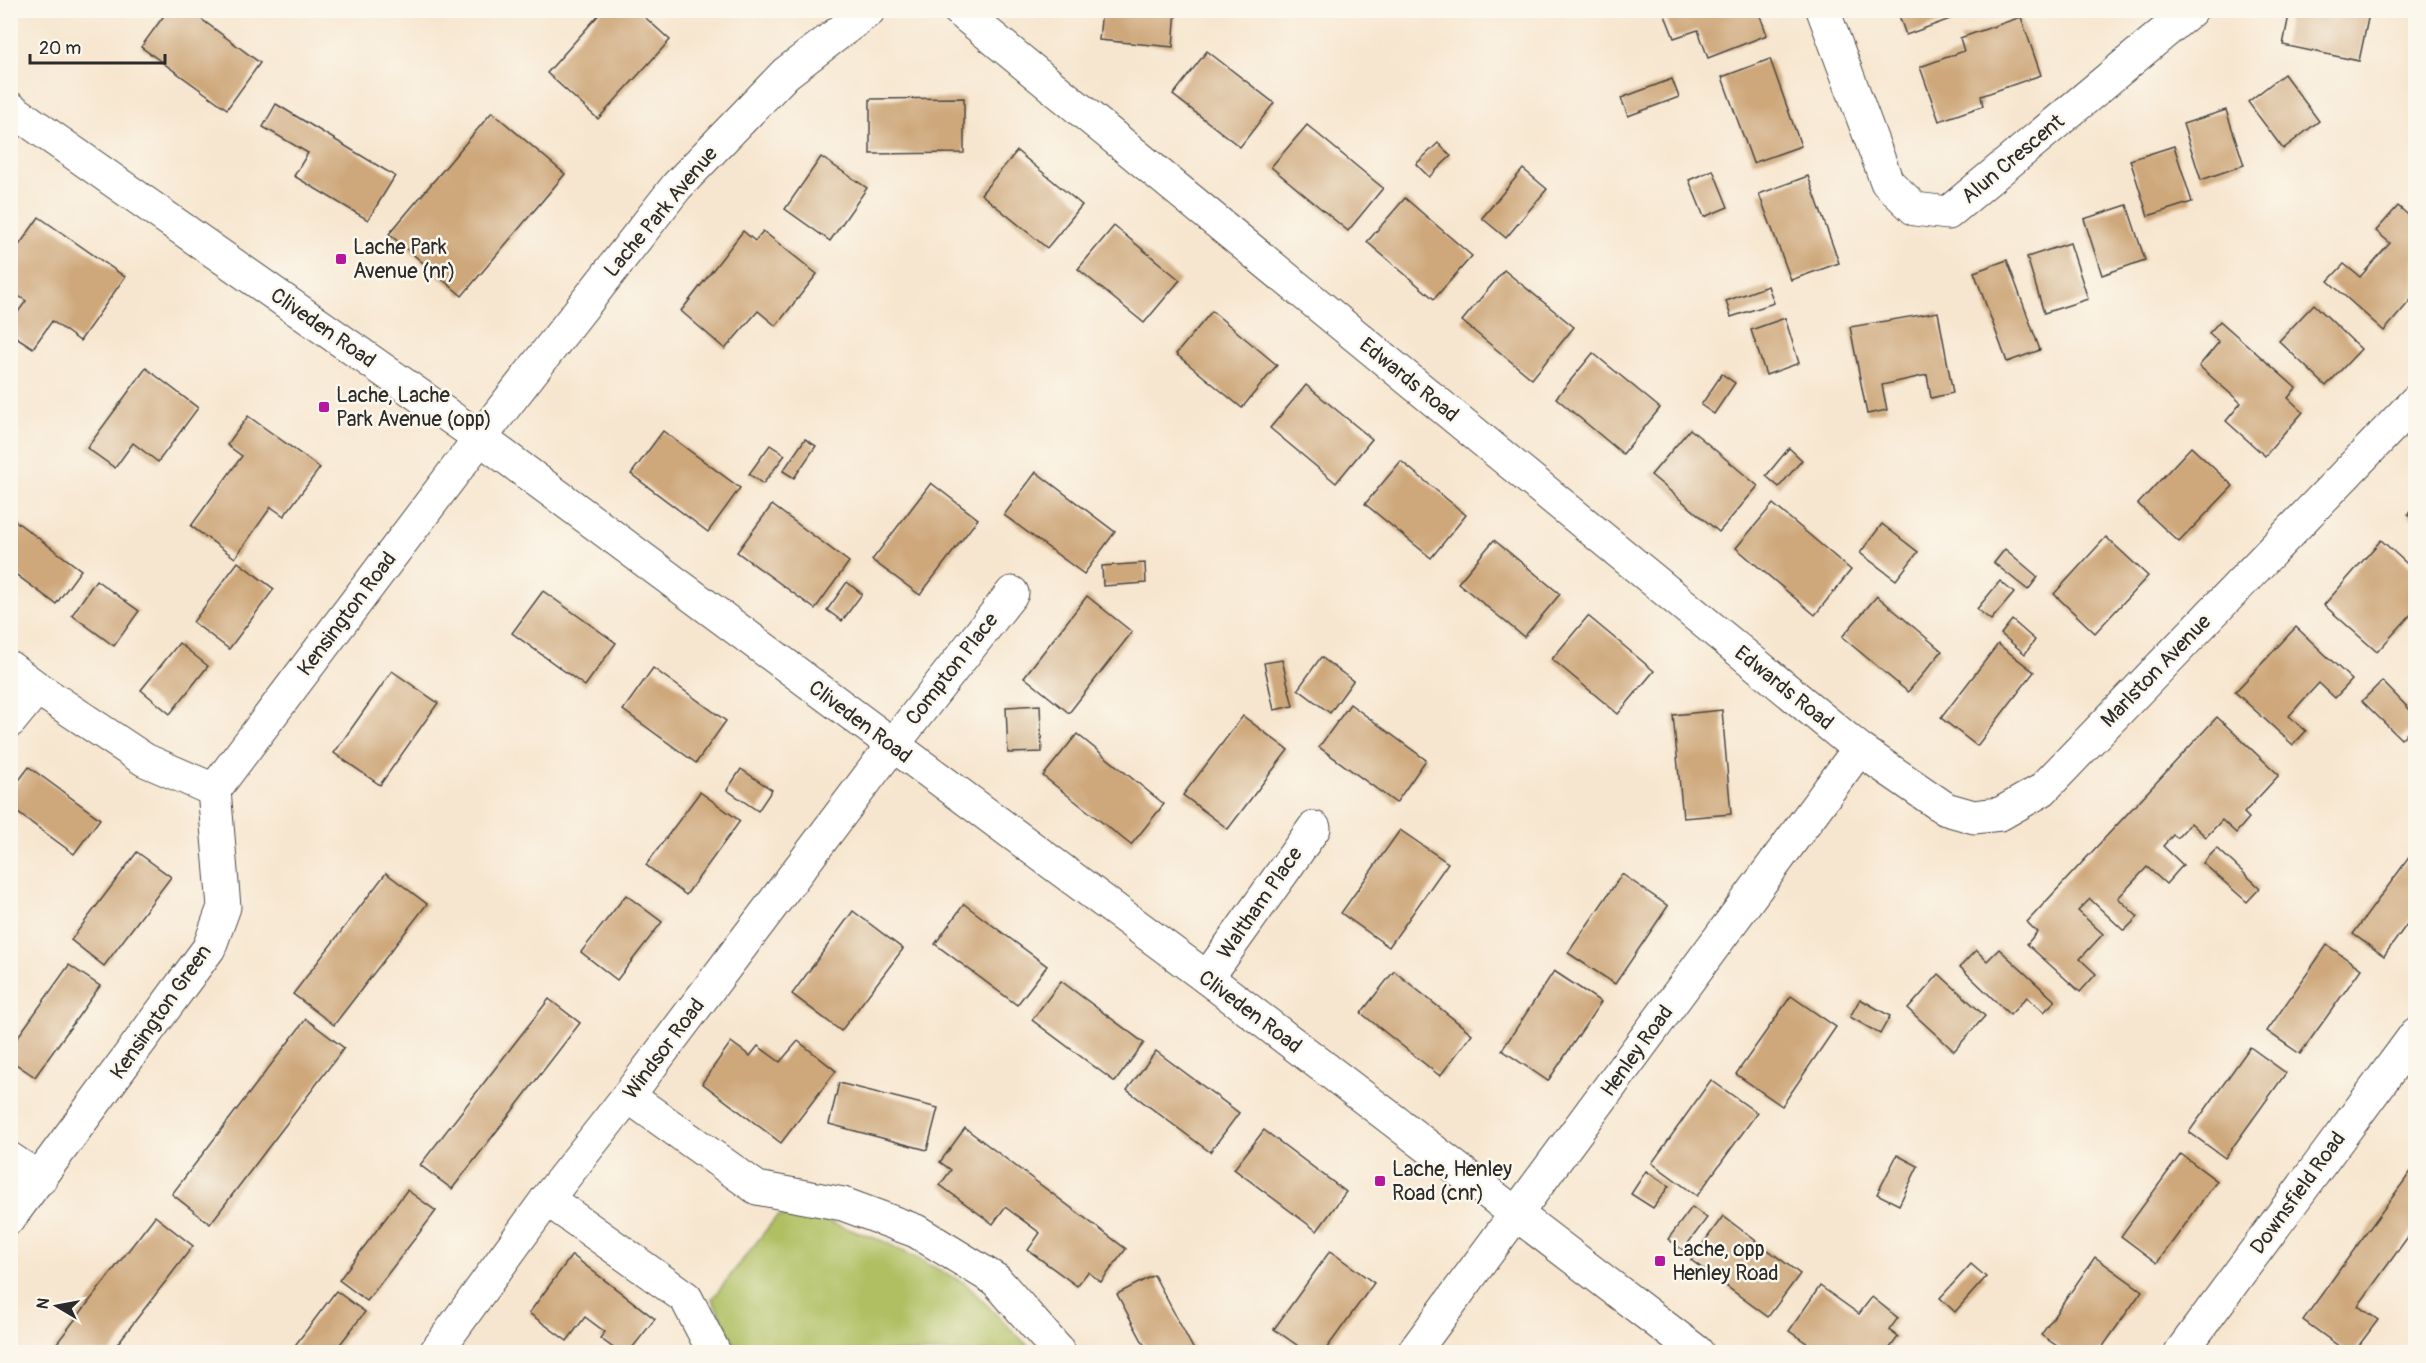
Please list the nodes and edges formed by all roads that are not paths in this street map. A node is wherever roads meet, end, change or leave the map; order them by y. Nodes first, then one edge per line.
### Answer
1 (869, 10) edge
2 (959, 10) edge
3 (1823, 10) edge
4 (2192, 10) edge
5 (10, 108) edge
6 (2415, 401) edge
7 (480, 438) junction
8 (1012, 592) dead end
9 (10, 668) edge
10 (37, 688) junction
11 (10, 721) edge
12 (892, 746) junction
13 (1859, 749) junction
14 (214, 790) junction
15 (1314, 828) dead end
16 (1206, 978) junction
17 (2415, 1034) edge
18 (628, 1096) junction
19 (10, 1159) edge
20 (40, 1179) junction
21 (548, 1199) junction
22 (1516, 1216) junction
23 (10, 1217) edge
24 (435, 1353) edge
25 (714, 1353) edge
26 (1059, 1353) edge
27 (1414, 1353) edge
28 (1697, 1353) edge
29 (2181, 1353) edge

1 - 7 street, Lache Park Avenue
2 - 13 street, Edwards Road
3 - 4 street, Alun Crescent
5 - 7 street, Cliveden Road
6 - 13 street, Marlston Avenue
7 - 12 street, Cliveden Road
7 - 14 street, Kensington Road
8 - 12 street, Compton Place
9 - 10 street
10 - 11 street
10 - 14 street
12 - 16 street, Cliveden Road
12 - 18 street, Windsor Road
13 - 22 street, Henley Road
14 - 20 street, Kensington Green
15 - 16 street, Waltham Place
16 - 22 street, Cliveden Road
17 - 29 street, Downsfield Road
18 - 21 street, Windsor Road
18 - 26 street
19 - 20 street
20 - 23 street, Kensington Green
21 - 24 street, Windsor Road
21 - 25 street
22 - 27 street, Henley Road
22 - 28 street, Cliveden Road

